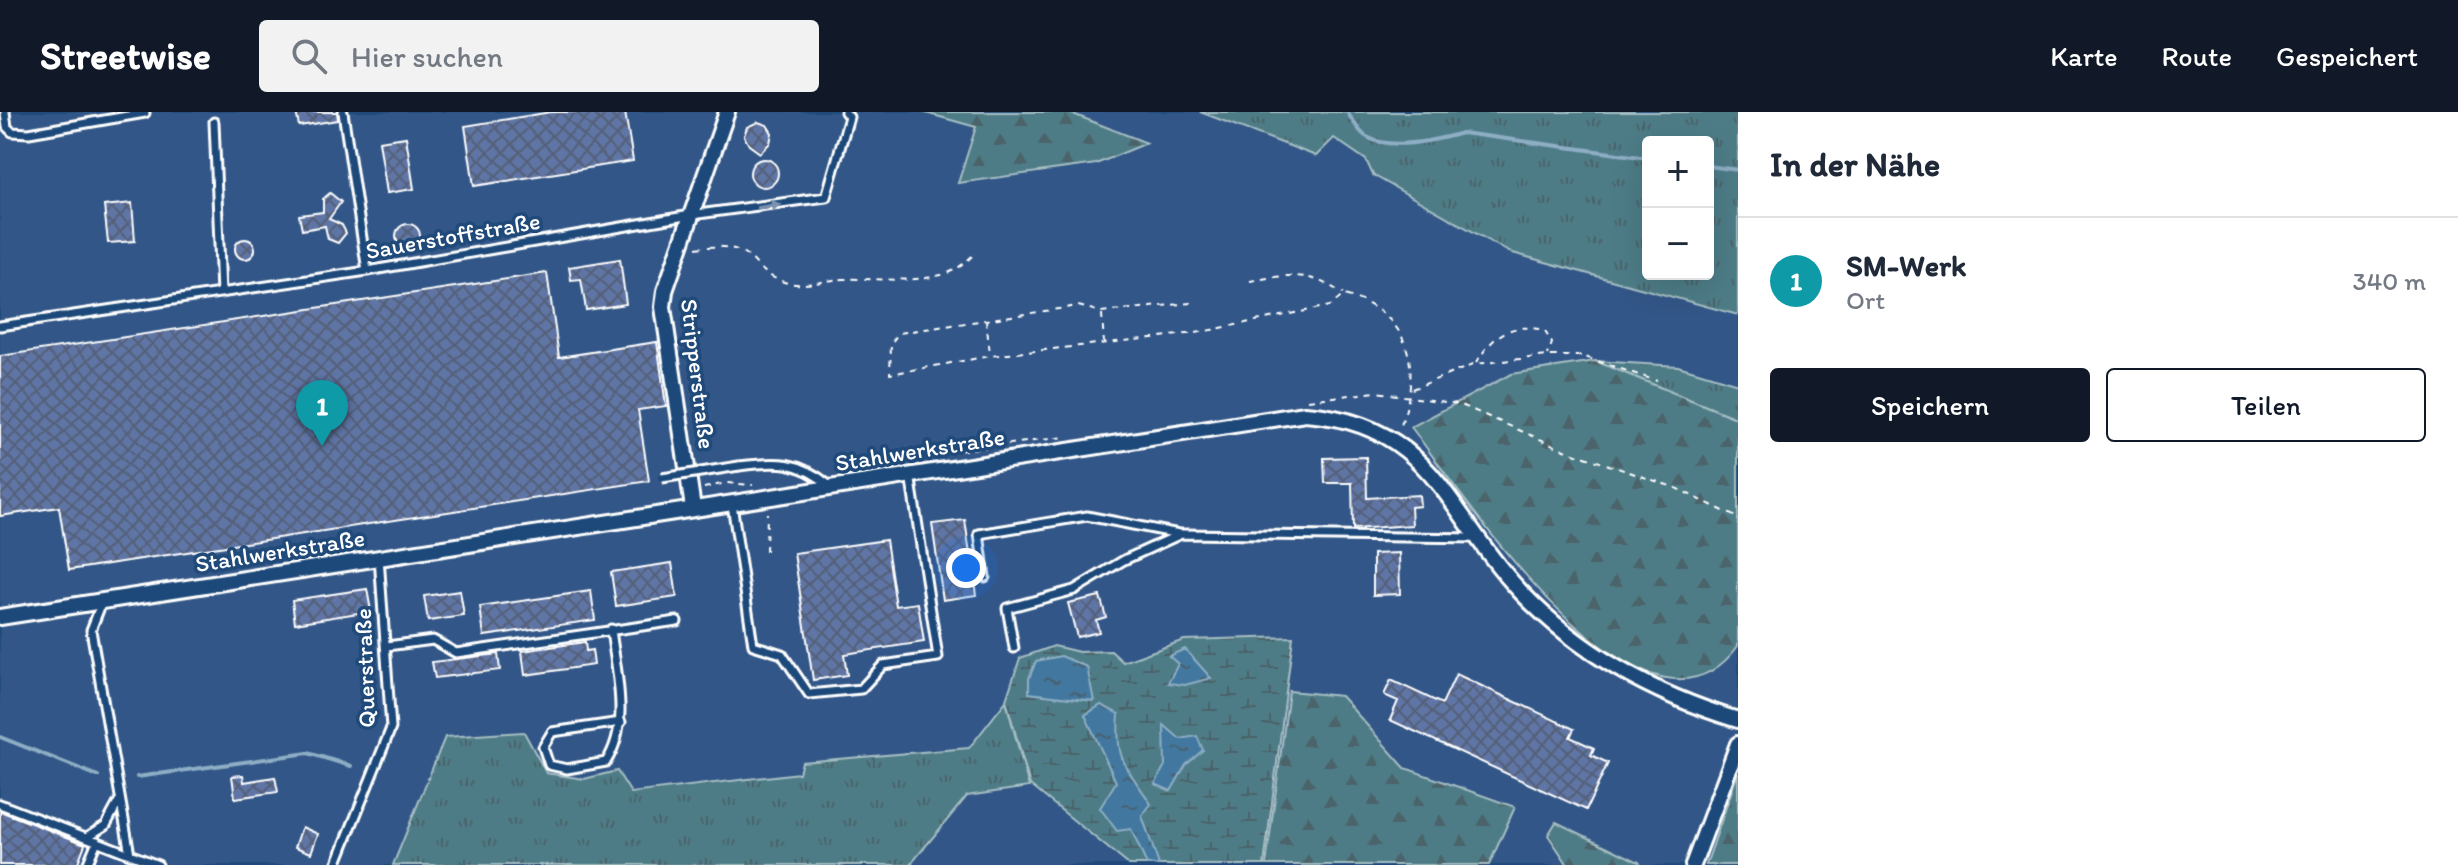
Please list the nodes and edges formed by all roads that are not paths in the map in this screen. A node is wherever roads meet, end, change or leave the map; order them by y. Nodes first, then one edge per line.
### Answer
1 (5, 112) edge
2 (343, 112) edge
3 (727, 112) edge
4 (845, 112) edge
5 (145, 113) edge
6 (214, 122) dead end
7 (691, 215) junction
8 (367, 271) junction
9 (221, 293) junction
10 (0, 326) edge
11 (910, 474) junction
12 (662, 478) dead end
13 (830, 486) junction
14 (732, 502) junction
15 (693, 508) junction
16 (1181, 534) junction
17 (1477, 538) junction
18 (379, 557) junction
19 (985, 577) dead end
20 (102, 602) junction
21 (0, 617) edge
22 (677, 621) dead end
23 (611, 629) junction
24 (387, 646) junction
25 (1014, 648) dead end
26 (1738, 720) edge
27 (621, 722) junction
28 (1738, 744) edge
29 (120, 799) junction
30 (0, 804) edge
31 (87, 837) junction
32 (97, 841) junction
33 (130, 854) junction
34 (87, 865) edge
35 (158, 865) edge
36 (336, 865) edge
37 (1693, 865) edge

1 - 5 lane
2 - 8 lane
3 - 7 street, Stripperstraße
7 -> 4 lane, Sauerstoffstraße
6 - 9 lane
7 - 8 lane, Sauerstoffstraße
7 - 15 street, Stripperstraße
8 - 9 lane, Sauerstoffstraße
9 - 10 lane, Sauerstoffstraße
11 - 13 street, Stahlwerkstraße
11 - 14 lane
11 - 17 street, Stahlwerkstraße
12 - 13 lane, bridge
13 - 14 street, Stahlwerkstraße
14 - 15 street, Stahlwerkstraße
15 - 18 street, Stahlwerkstraße
16 - 17 lane
16 - 19 lane
16 - 25 lane
17 - 26 street, Stahlwerkstraße
18 - 20 street, Stahlwerkstraße
18 - 24 lane, Querstraße
20 - 21 street, Stahlwerkstraße
20 - 29 lane
22 - 23 lane
23 - 24 lane
23 - 27 lane
24 - 36 lane, Querstraße
27 - 27 lane
28 - 37 street
29 - 31 lane
29 - 33 lane
30 - 31 lane
31 - 32 lane
32 - 33 lane
32 - 34 lane
33 - 35 lane

